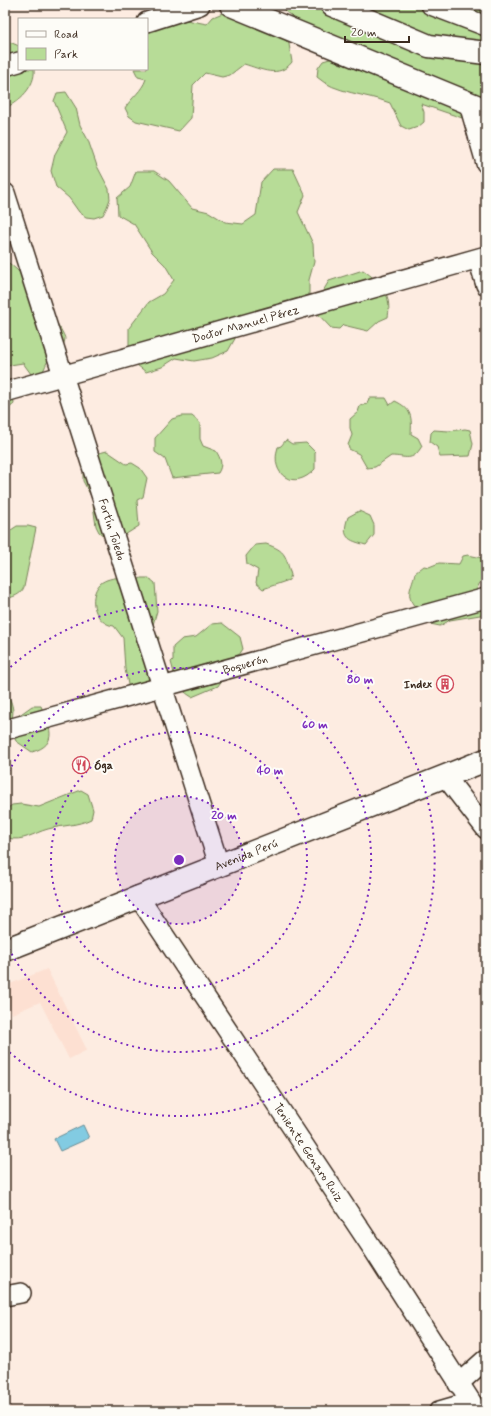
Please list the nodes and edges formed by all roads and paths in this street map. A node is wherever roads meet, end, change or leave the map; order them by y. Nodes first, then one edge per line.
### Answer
1 (200, 5) edge
2 (231, 5) edge
3 (332, 5) edge
4 (431, 5) edge
5 (148, 22) edge
6 (486, 26) edge
7 (486, 53) edge
8 (18, 62) edge
9 (5, 66) edge
10 (477, 107) edge
11 (486, 163) edge
12 (5, 194) edge
13 (482, 257) edge
14 (486, 285) edge
15 (63, 375) junction
16 (5, 392) edge
17 (486, 598) edge
18 (162, 687) junction
19 (5, 730) edge
20 (486, 760) edge
21 (445, 776) junction
22 (486, 829) edge
23 (219, 865) junction
24 (138, 896) junction
25 (5, 950) edge
26 (486, 1359) edge
27 (458, 1384) junction
28 (474, 1406) edge
29 (439, 1411) edge

1 - 5 street
2 - 10 main road
3 - 7 main road
4 - 6 street
8 - 9 street
10 - 11 street
12 - 15 street, Fortín Toledo
13 - 14 street
13 - 15 street, Doctor Manuel Pérez
15 - 16 street, Doctor Manuel Pérez
15 - 18 street, Fortín Toledo
17 - 18 street, Boquerón
18 - 19 street, Boquerón
18 - 23 street, Fortín Toledo
20 - 21 main road, Avenida Perú
21 - 22 street
21 - 23 main road, Avenida Perú
23 - 24 main road, Avenida Perú
24 - 25 main road, Avenida Perú
24 - 27 street, Teniente Genaro Ruiz
26 - 27 street
27 - 28 street, Teniente Genaro Ruiz
28 - 29 street

